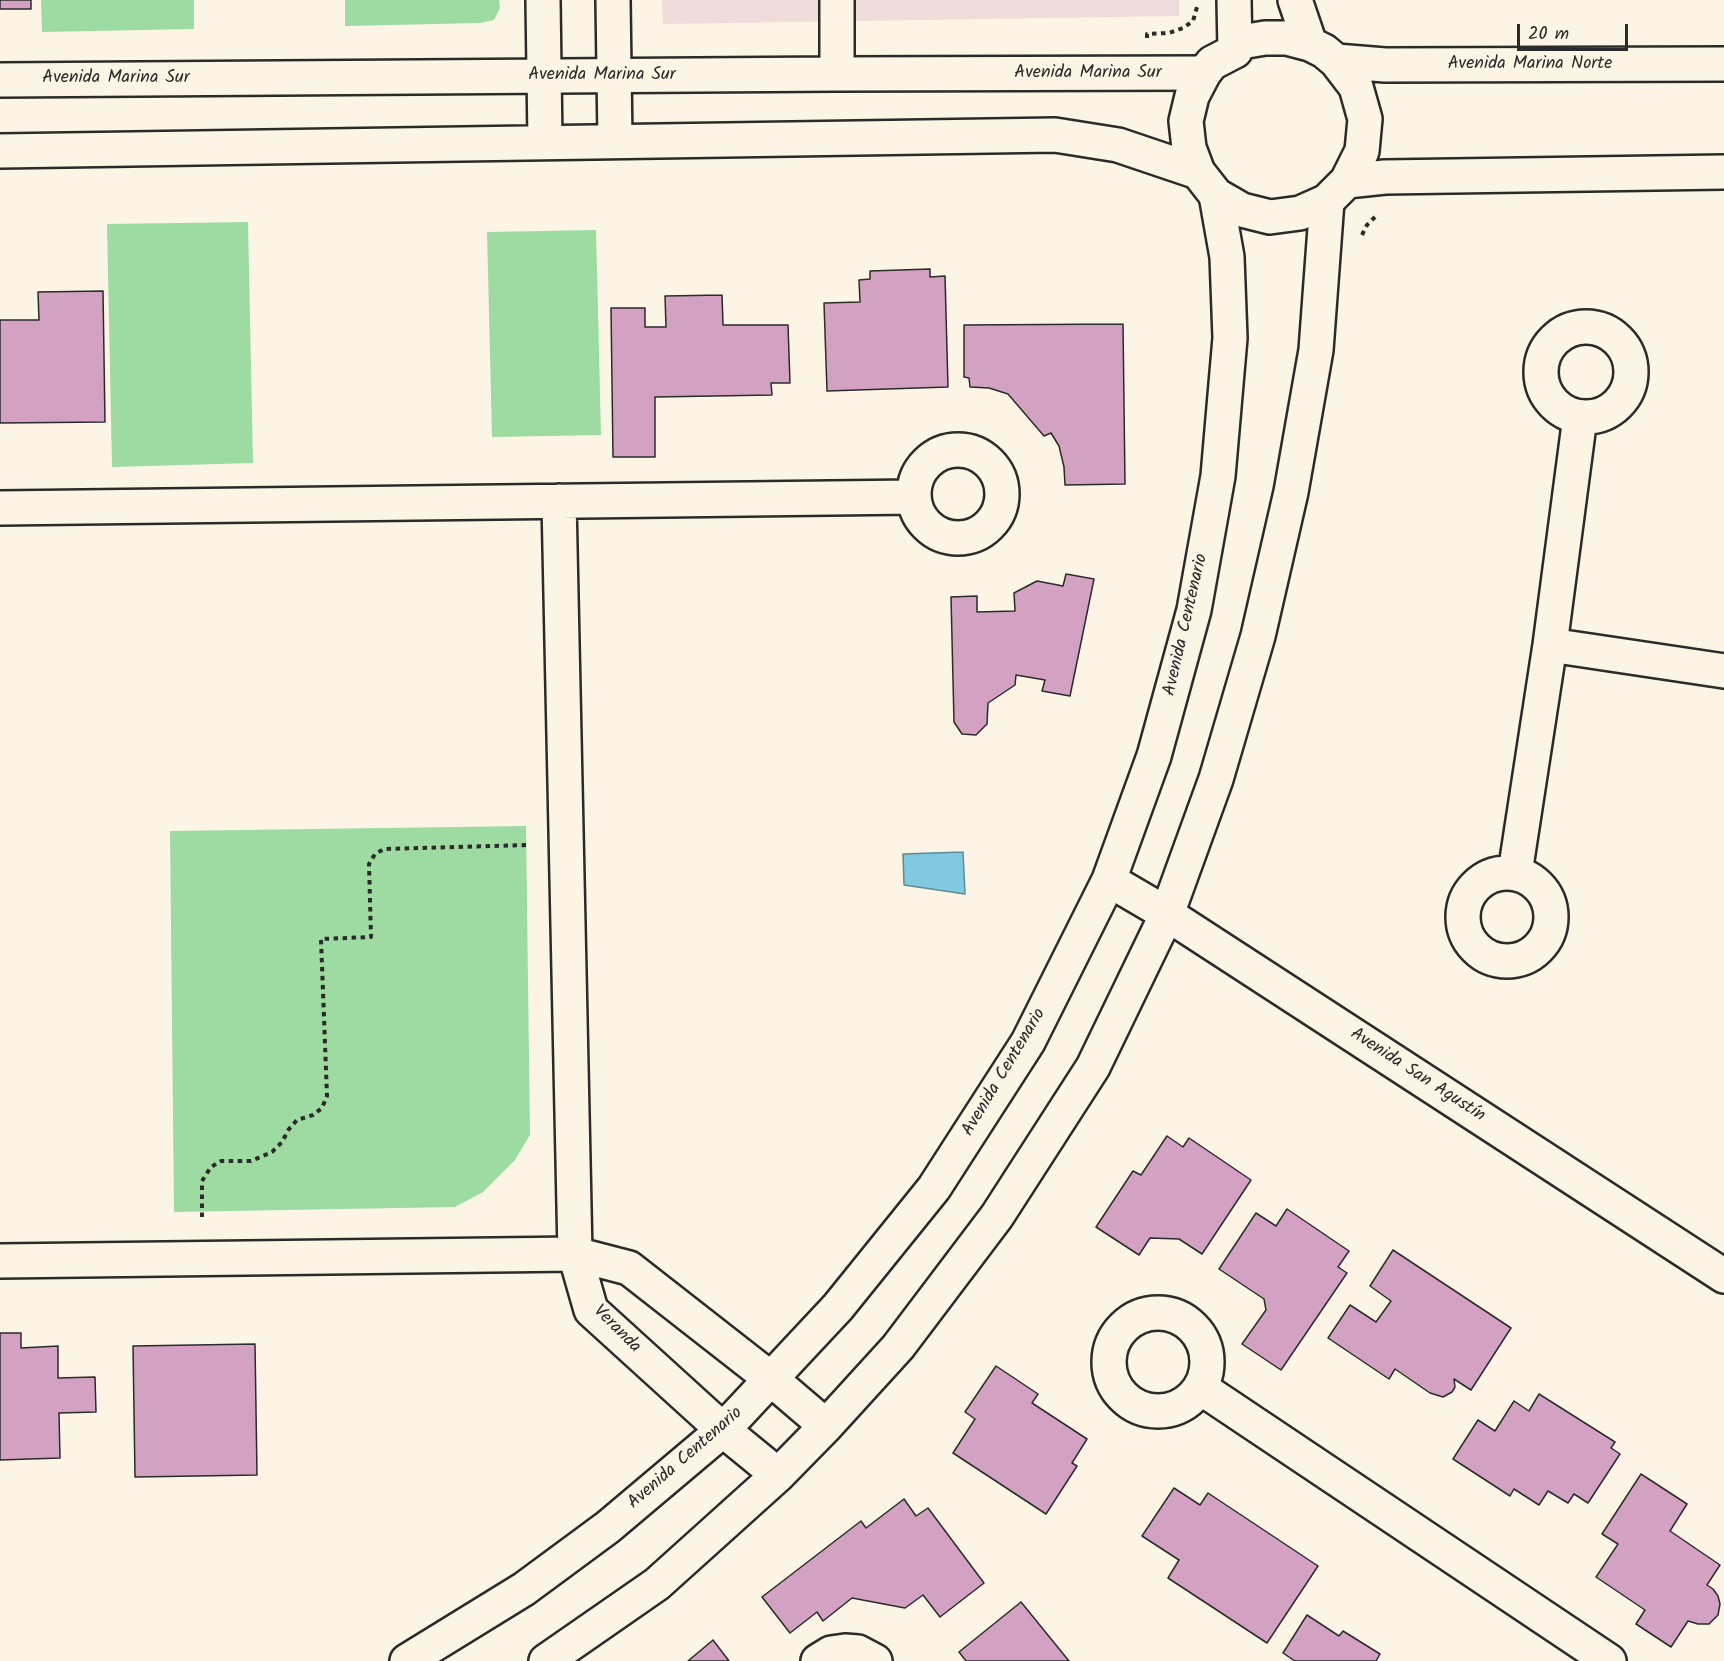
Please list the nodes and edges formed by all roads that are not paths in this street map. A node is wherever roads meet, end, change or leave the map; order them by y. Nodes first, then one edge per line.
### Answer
1 (543, 0) edge
2 (613, 0) edge
3 (837, 0) edge
4 (1234, 0) edge
5 (1295, 0) edge
6 (1235, 51) junction
7 (1323, 52) junction
8 (1724, 64) edge
9 (1204, 73) junction
10 (837, 74) junction
11 (544, 76) junction
12 (614, 76) junction
13 (0, 80) edge
14 (615, 141) junction
15 (545, 142) junction
16 (0, 151) edge
17 (1724, 172) edge
18 (1207, 183) junction
19 (1337, 191) junction
20 (1580, 417) dead end
21 (914, 497) dead end
22 (559, 501) junction
23 (0, 508) edge
24 (1550, 645) junction
25 (1724, 670) edge
26 (1515, 873) dead end
27 (1109, 880) junction
28 (1167, 914) junction
29 (575, 1254) junction
30 (0, 1261) edge
31 (1724, 1276) edge
32 (771, 1379) junction
33 (1201, 1388) dead end
34 (826, 1426) junction
35 (723, 1430) junction
36 (778, 1475) junction
37 (407, 1661) edge
38 (546, 1661) edge
39 (818, 1661) edge
40 (875, 1661) edge
41 (1609, 1661) edge

1 - 11 street
2 - 12 street
3 - 10 street
4 - 6 street
5 - 7 street
6 - 7 street
6 - 9 street
7 - 8 street, Avenida Marina Norte
7 - 19 street
9 - 10 street, Avenida Marina Sur
9 - 18 street
10 - 12 street, Avenida Marina Sur
11 - 12 street, Avenida Marina Sur
11 - 13 street, Avenida Marina Sur
11 - 15 street
12 - 14 street
14 - 15 street
14 - 18 street
15 - 16 street
17 - 19 street
18 - 19 street
18 - 27 street, Avenida Centenario
19 - 28 street
20 - 24 street
21 - 22 street
22 - 23 street
22 - 29 street, Veranda
24 - 25 street
24 - 26 street
27 - 28 street, Avenida San Agustín
27 - 32 street, Avenida Centenario
28 - 31 street, Avenida San Agustín
28 - 34 street
29 - 30 street
29 - 32 street
29 - 35 street, Veranda
32 - 34 street
32 - 35 street, Avenida Centenario
33 - 41 street
34 - 36 street
35 - 36 street, Veranda
35 - 37 street, Avenida Centenario
36 - 38 street
39 - 40 street

